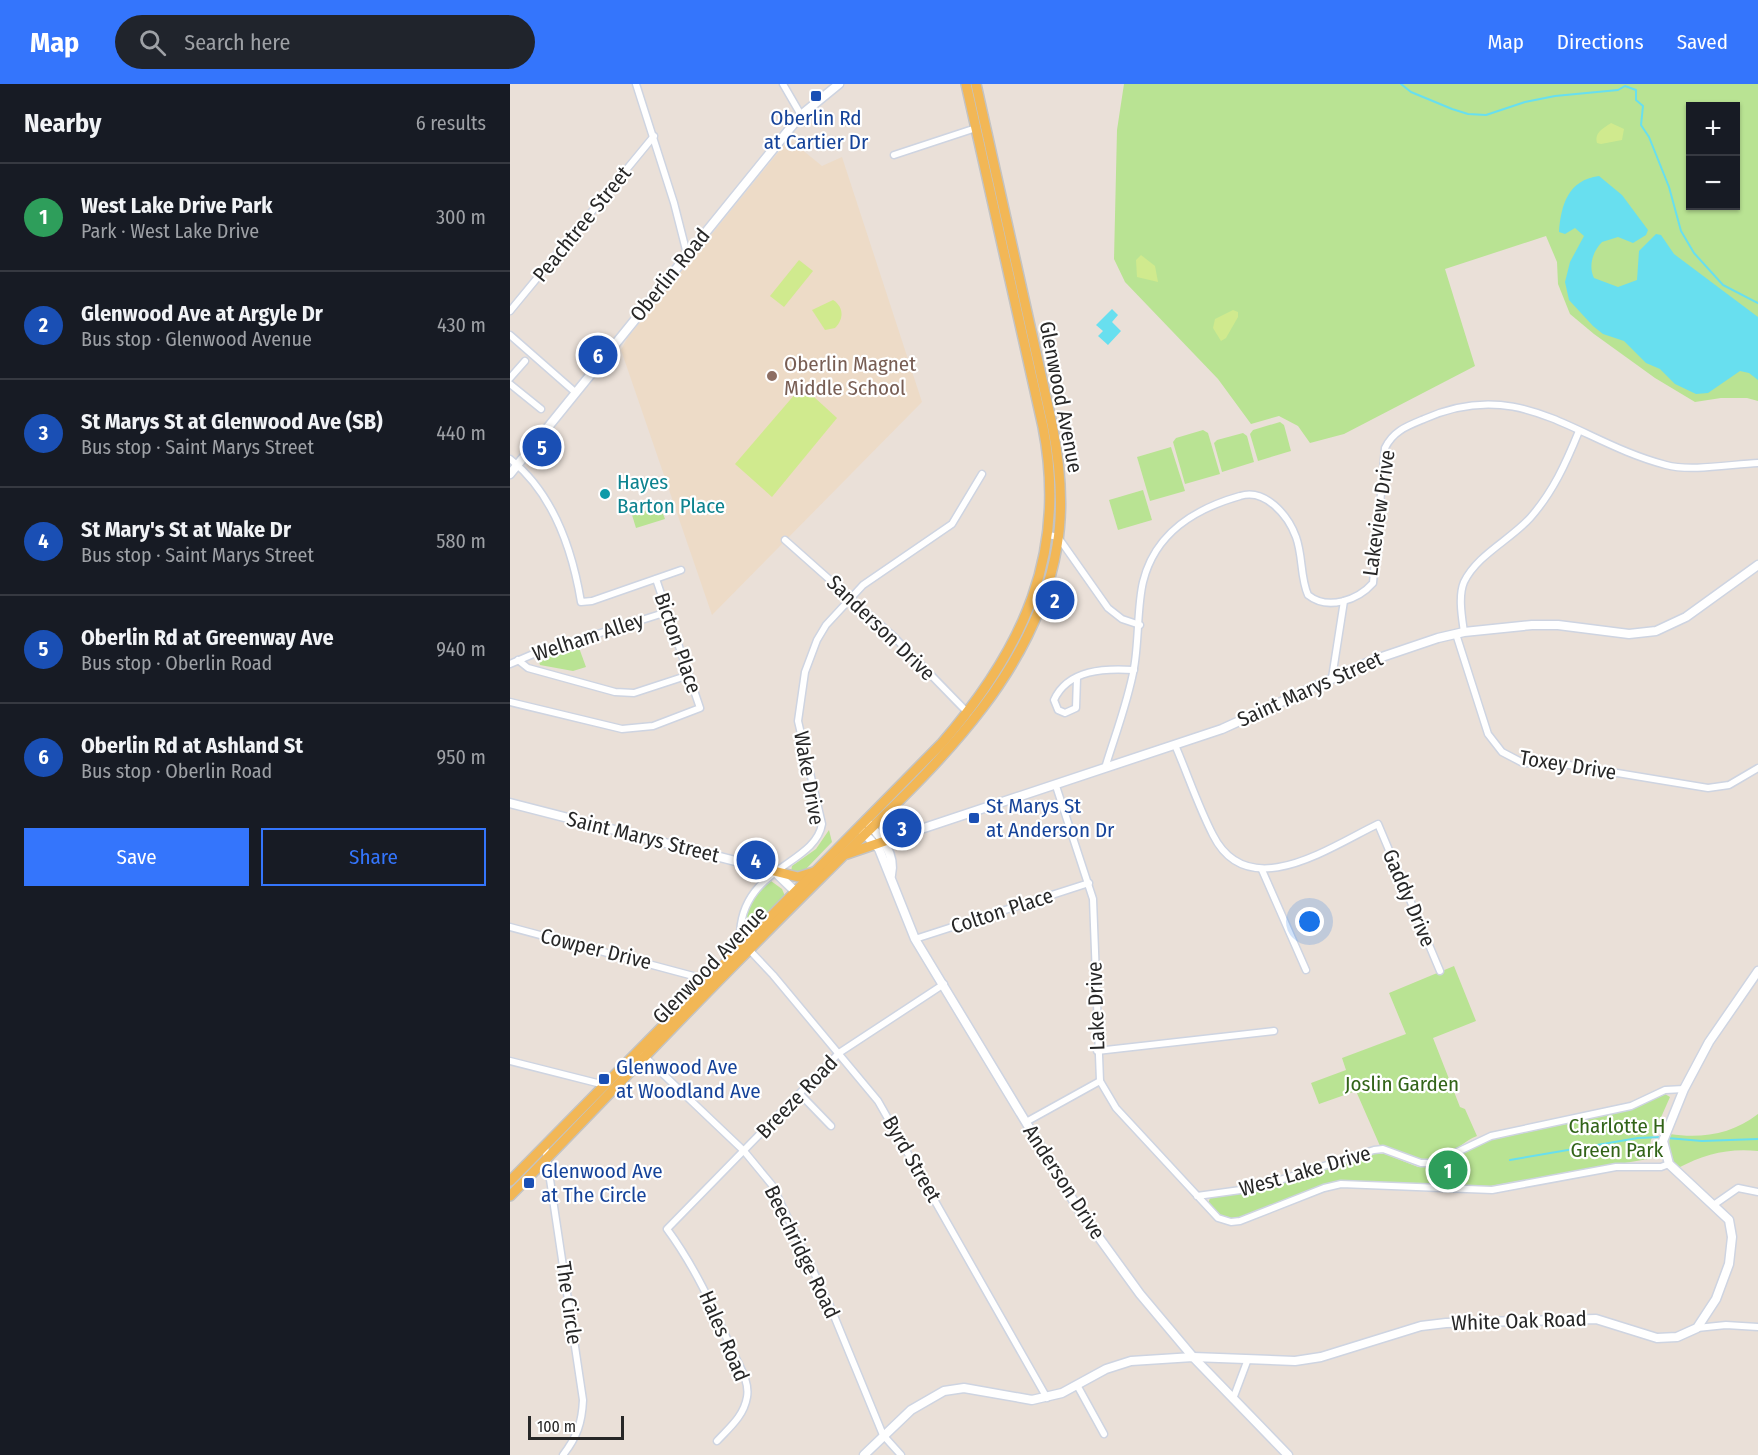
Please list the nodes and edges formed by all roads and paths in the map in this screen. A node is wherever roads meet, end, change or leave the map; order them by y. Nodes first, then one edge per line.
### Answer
1 (636, 84) edge
2 (783, 84) edge
3 (839, 84) edge
4 (966, 84) edge
5 (976, 84) edge
6 (801, 115) junction
7 (975, 128) junction
8 (654, 136) junction
9 (894, 154) dead end
10 (687, 254) junction
11 (510, 311) edge
12 (510, 335) edge
13 (525, 361) dead end
14 (510, 378) edge
15 (510, 384) edge
16 (575, 392) junction
17 (541, 409) dead end
18 (1579, 431) junction
19 (510, 459) edge
20 (1758, 463) edge
21 (518, 465) junction
22 (510, 474) edge
23 (982, 474) dead end
24 (1054, 536) junction
25 (785, 540) dead end
26 (1758, 565) edge
27 (681, 570) dead end
28 (656, 579) junction
29 (851, 596) junction
30 (1344, 602) junction
31 (667, 612) junction
32 (1140, 625) junction
33 (1460, 633) junction
34 (518, 660) junction
35 (510, 664) edge
36 (1134, 670) junction
37 (689, 675) junction
38 (1077, 678) junction
39 (1332, 678) junction
40 (510, 702) edge
41 (972, 716) junction
42 (1176, 745) junction
43 (1758, 768) edge
44 (1105, 769) junction
45 (1056, 786) junction
46 (510, 803) edge
47 (866, 828) junction
48 (881, 843) junction
49 (845, 855) junction
50 (1262, 870) junction
51 (816, 871) junction
52 (774, 872) junction
53 (1089, 883) junction
54 (799, 894) junction
55 (510, 927) edge
56 (915, 939) junction
57 (745, 948) junction
58 (1306, 970) dead end
59 (1440, 971) dead end
60 (1758, 971) edge
61 (712, 981) junction
62 (944, 984) junction
63 (1274, 1031) dead end
64 (1097, 1051) junction
65 (839, 1053) junction
66 (641, 1054) junction
67 (510, 1061) edge
68 (1100, 1081) junction
69 (609, 1088) junction
70 (1684, 1089) junction
71 (801, 1095) junction
72 (1026, 1122) junction
73 (831, 1126) dead end
74 (545, 1146) junction
75 (744, 1151) junction
76 (548, 1158) junction
77 (1669, 1164) junction
78 (510, 1181) edge
79 (1758, 1192) edge
80 (510, 1196) edge
81 (1197, 1196) junction
82 (1715, 1204) junction
83 (667, 1229) joint
84 (1758, 1327) edge
85 (1696, 1328) junction
86 (1193, 1357) junction
87 (1248, 1359) junction
88 (1077, 1385) junction
89 (1047, 1398) junction
90 (1233, 1399) junction
91 (1104, 1434) dead end
92 (883, 1435) junction
93 (717, 1441) dead end
94 (563, 1455) edge
95 (864, 1455) edge
96 (901, 1455) edge
97 (1287, 1455) edge

1 - 8 street
2 - 6 street
3 - 6 street, Oberlin Road
4 - 7 main road, Glenwood Avenue
5 - 24 main road, Glenwood Avenue
6 - 10 street, Oberlin Road
7 - 9 street
7 - 24 main road, Glenwood Avenue
8 - 10 street
8 - 11 street, Peachtree Street
10 - 16 street, Oberlin Road
12 - 16 street
13 - 14 street
15 - 17 street
16 - 21 street, Oberlin Road
18 - 20 street, Lakeview Drive
18 - 30 street, Lakeview Drive
18 - 33 street, Toxey Drive
19 - 21 street
21 - 22 street, Oberlin Road
21 - 28 street
23 - 29 street, Wake Drive
24 - 32 street
24 - 41 main road, Glenwood Avenue
25 - 29 street, Sanderson Drive
26 - 33 street, Saint Marys Street
27 - 28 street
28 - 31 street, Bicton Place
29 - 41 street, Sanderson Drive
29 - 52 street, Wake Drive
30 - 32 street, Lakeview Drive
30 - 39 street
31 - 34 street, Welham Alley
31 - 37 street, Bicton Place
32 - 36 street, Lakeview Drive
33 - 39 street, Saint Marys Street
33 - 43 street, Toxey Drive
34 - 35 street, Welham Alley
34 - 37 street
36 - 38 street
36 - 44 street, Lakeview Drive
37 - 40 street, Bicton Place
38 - 38 street
39 - 42 street, Saint Marys Street
41 - 47 main road, Glenwood Avenue
42 - 44 street, Saint Marys Street
42 - 50 street
44 - 45 street, Saint Marys Street
45 - 48 street, Saint Marys Street
45 - 53 street, Lake Drive
46 - 52 street, Saint Marys Street
47 - 48 street
47 - 49 main road, Glenwood Avenue
47 - 51 main road, Glenwood Avenue
48 - 49 main road
48 - 56 street, Anderson Drive
49 - 54 main road, Glenwood Avenue
50 - 58 street
50 - 59 street, Gaddy Drive
51 - 52 main road
51 - 54 main road, Glenwood Avenue
52 - 54 street, Saint Marys Street
52 - 57 street, Wake Drive
53 - 56 street, Colton Place
53 - 64 street, Lake Drive
54 - 57 main road, Glenwood Avenue
55 - 61 street, Cowper Drive
56 - 62 street, Anderson Drive
57 - 61 main road, Glenwood Avenue
57 - 65 street, Byrd Street
60 - 70 street
61 - 66 main road, Glenwood Avenue
62 - 65 street, Breeze Road
62 - 72 street, Anderson Drive
63 - 64 street
64 - 68 street, Lake Drive
65 - 71 street, Breeze Road
65 - 89 street, Byrd Street
66 - 69 main road, Glenwood Avenue
66 - 75 street, Beechridge Road
67 - 69 street
68 - 72 street
68 - 81 street, Lake Drive
69 - 74 main road, Glenwood Avenue
69 - 76 main road, Glenwood Avenue
70 - 77 street
70 - 81 street, West Lake Drive
71 - 73 street
71 - 75 street, Breeze Road
72 - 86 street, Anderson Drive
74 - 76 street, The Circle
74 - 78 main road, Glenwood Avenue
75 - 83 street, Breeze Road
75 - 92 street, Beechridge Road
76 - 80 main road, Glenwood Avenue
76 - 94 street, The Circle
77 - 81 street, Lake Drive
77 - 82 street
79 - 82 street
82 - 85 street
83 - 93 street, Hales Road
84 - 85 street
85 - 87 street, White Oak Road
86 - 87 street, White Oak Road
86 - 88 street, White Oak Road
86 - 90 street, Anderson Drive
87 - 90 street
88 - 89 street, White Oak Road
88 - 91 street
89 - 92 street, White Oak Road
90 - 97 street, Anderson Drive
92 - 95 street, White Oak Road
92 - 96 street, Beechridge Road

